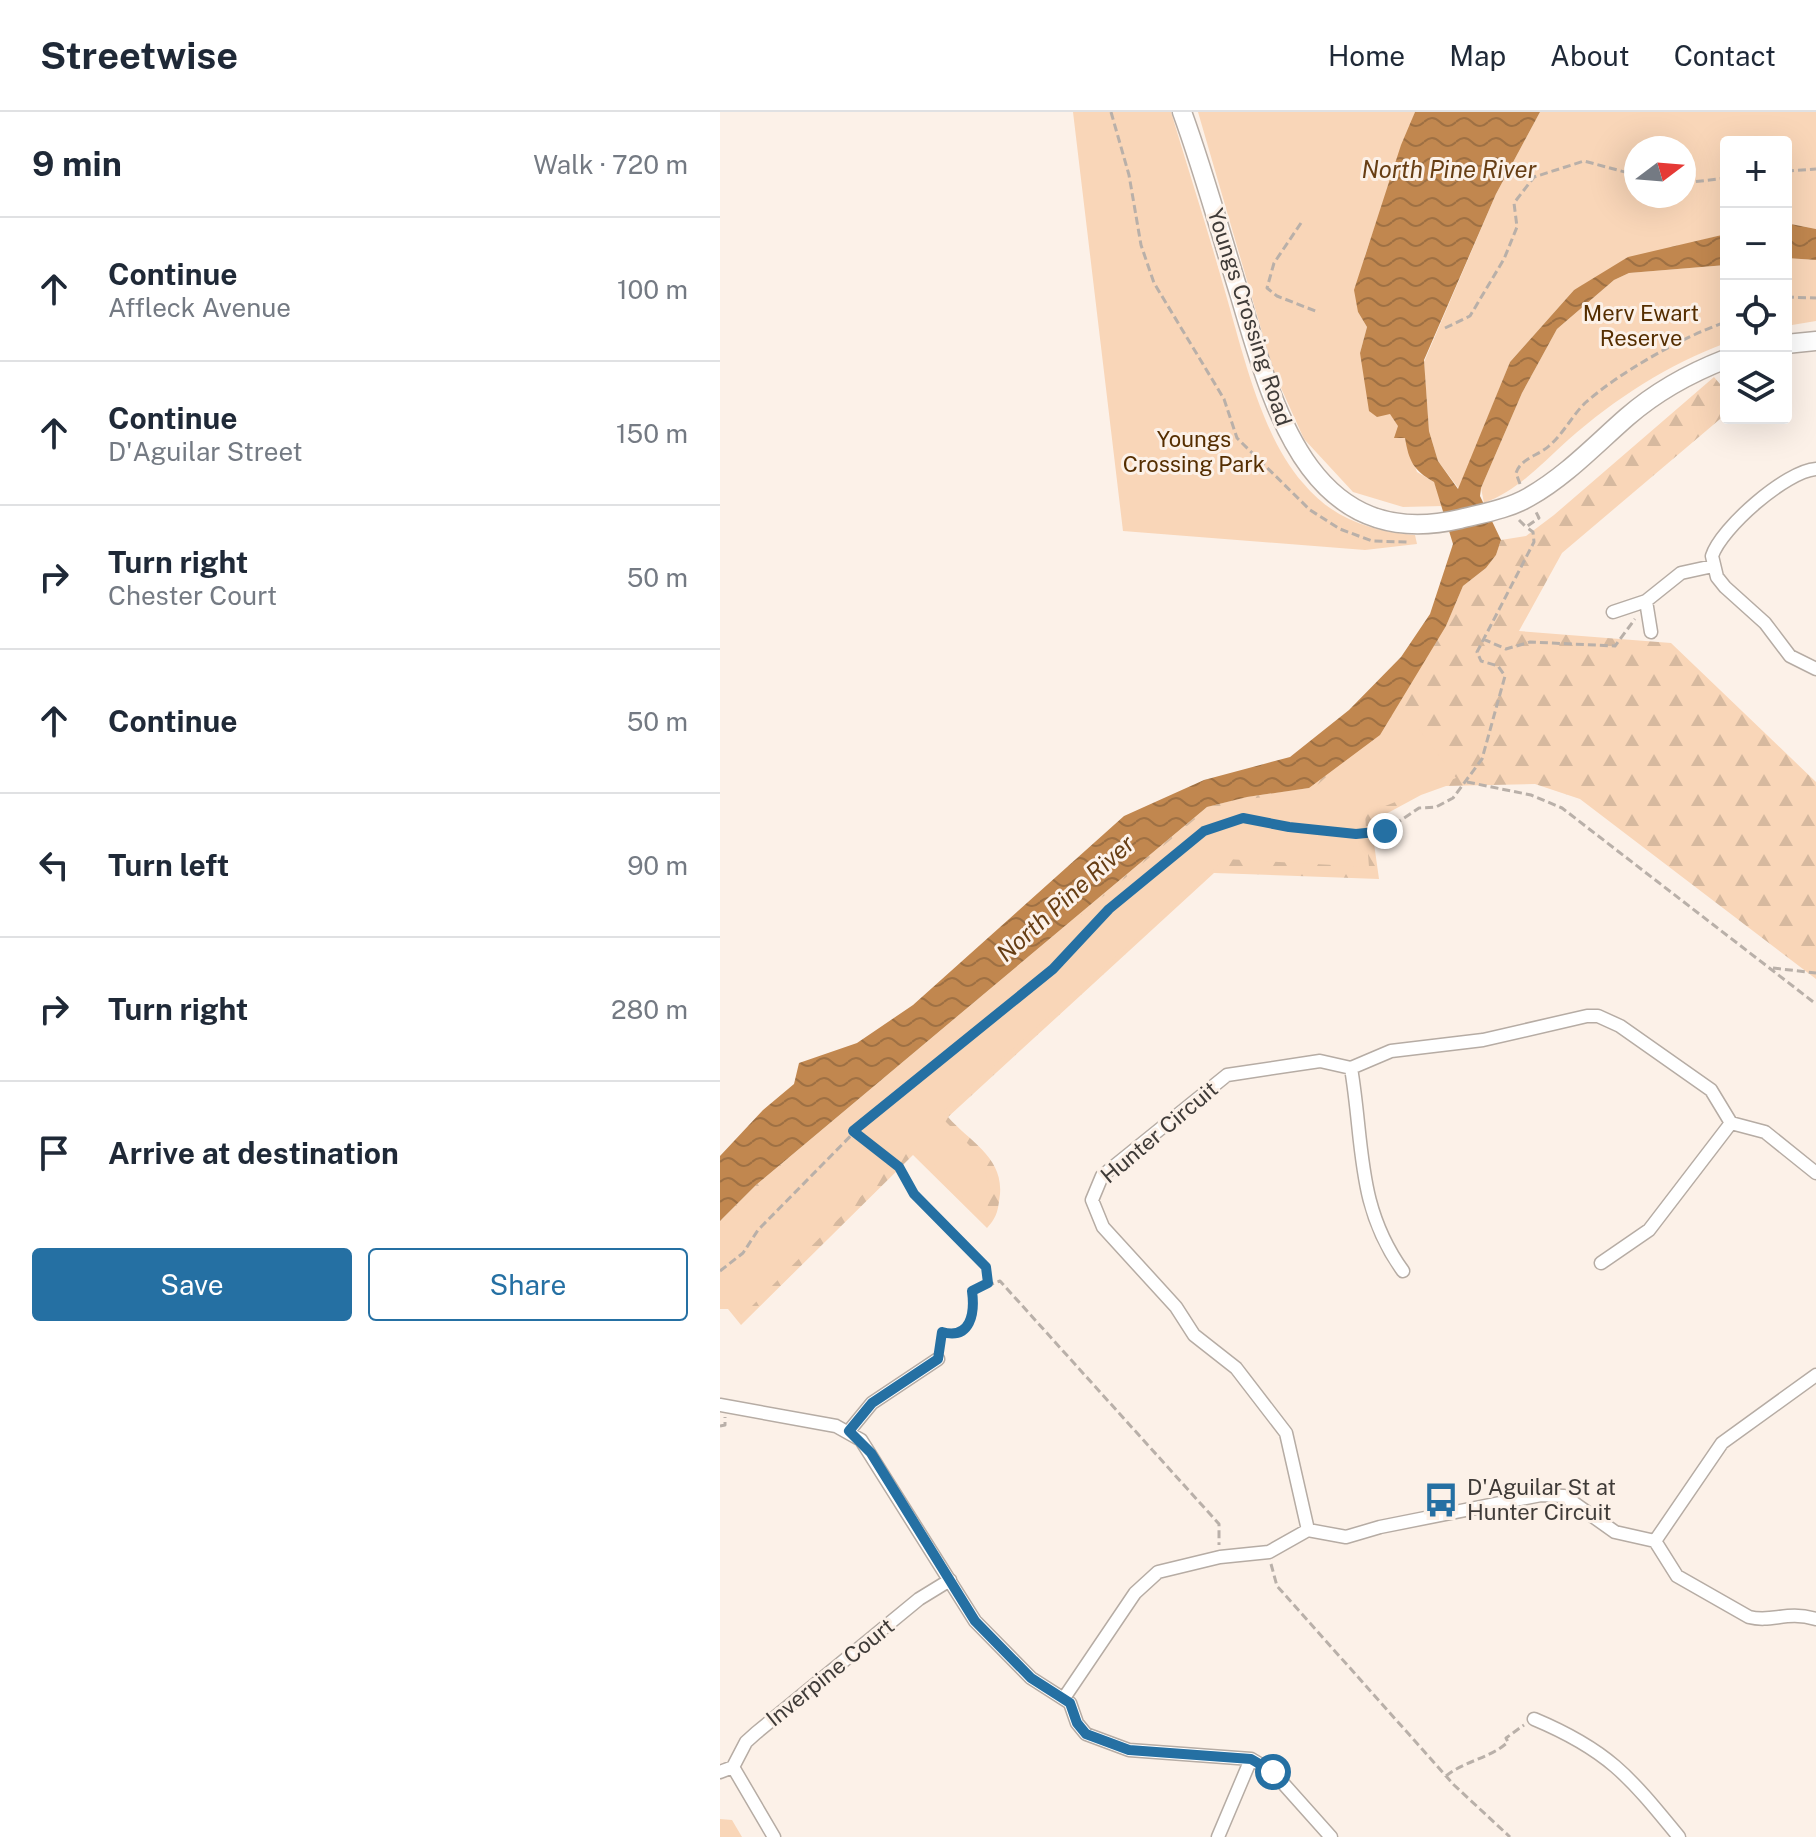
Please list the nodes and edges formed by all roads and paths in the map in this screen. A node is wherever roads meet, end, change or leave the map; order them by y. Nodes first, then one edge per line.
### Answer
1 (1111, 112) edge
2 (1182, 112) edge
3 (1816, 169) edge
4 (1792, 171) edge
5 (1624, 172) edge
6 (1720, 179) edge
7 (1696, 182) edge
8 (1301, 223) dead end
9 (1792, 297) edge
10 (1816, 298) edge
11 (1318, 312) dead end
12 (1720, 325) edge
13 (1445, 328) dead end
14 (1816, 341) edge
15 (1792, 343) edge
16 (1720, 362) edge
17 (1816, 469) edge
18 (1523, 488) dead end
19 (1534, 509) dead end
20 (1514, 518) dead end
21 (1526, 527) junction
22 (1412, 541) dead end
23 (1713, 566) junction
24 (1646, 601) junction
25 (1613, 612) dead end
26 (1651, 632) dead end
27 (1483, 639) junction
28 (1816, 669) edge
29 (1467, 782) junction
30 (1770, 967) junction
31 (1816, 973) edge
32 (1816, 1004) edge
33 (1351, 1068) junction
34 (1731, 1123) junction
35 (853, 1131) junction
36 (1816, 1173) edge
37 (1601, 1263) dead end
38 (720, 1271) edge
39 (1403, 1271) dead end
40 (988, 1283) junction
41 (938, 1359) joint
42 (1816, 1375) edge
43 (720, 1405) edge
44 (849, 1431) junction
45 (1308, 1530) junction
46 (1655, 1541) junction
47 (1269, 1552) junction
48 (1220, 1557) junction
49 (950, 1580) junction
50 (1816, 1619) edge
51 (1064, 1698) junction
52 (1534, 1719) joint
53 (1251, 1759) junction
54 (733, 1767) junction
55 (720, 1772) edge
56 (1446, 1776) junction
57 (774, 1837) edge
58 (1218, 1837) edge
59 (1331, 1837) edge
60 (1510, 1837) edge
61 (1679, 1837) edge

1 - 22 path
2 - 16 main road, Youngs Crossing Road
3 - 4 path
5 - 13 path
6 - 7 path
8 - 11 path
9 - 10 path
12 - 18 path
14 - 15 main road
17 - 23 street
19 - 21 path
20 - 21 path
21 - 27 path
23 - 24 street
23 - 28 street
24 - 25 street
24 - 26 street
24 - 27 path
27 - 29 path
29 - 30 path
29 - 35 path
30 - 31 path
30 - 32 path
33 - 34 street
33 - 39 street
33 - 45 street, Hunter Circuit
34 - 36 street
34 - 37 street
35 - 38 path
35 - 40 path
40 - 41 path
40 - 48 path
41 - 44 street
42 - 46 street
43 - 44 street
44 - 49 street
45 - 46 street
45 - 47 street
46 - 50 street
47 - 48 street
47 - 56 path
48 - 51 street
49 - 51 street
49 - 54 street, Inverpine Court
51 - 53 street
52 - 56 path
52 - 61 street
53 - 58 street
53 - 59 street
54 - 55 street
54 - 57 street
56 - 60 path

